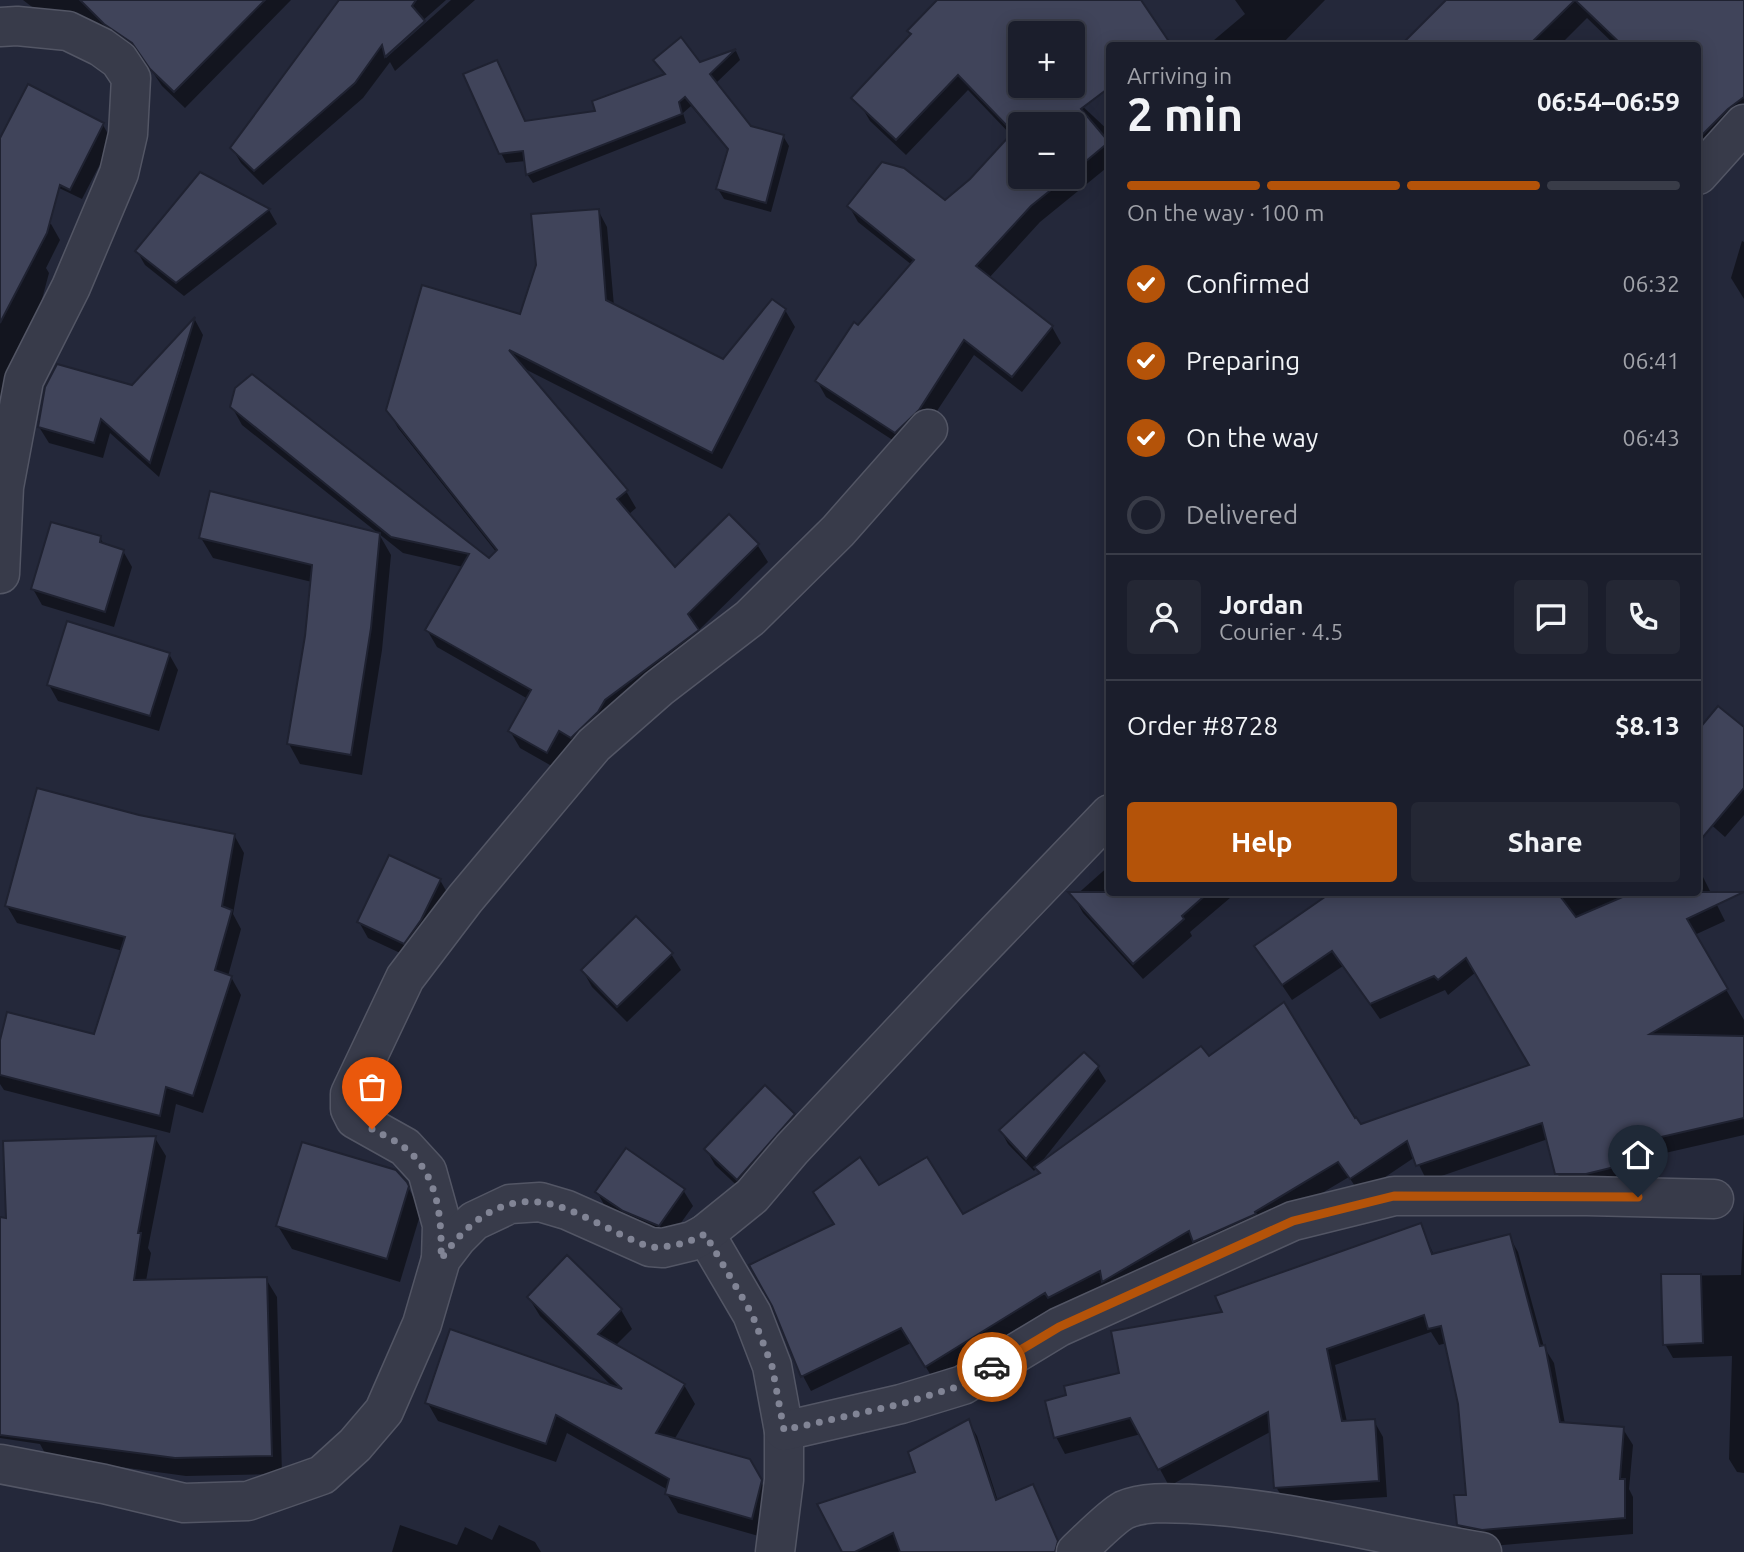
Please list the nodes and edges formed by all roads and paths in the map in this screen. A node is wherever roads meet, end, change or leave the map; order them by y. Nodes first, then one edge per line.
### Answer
1 (0, 27) edge
2 (1744, 124) edge
3 (1701, 172) edge
4 (928, 429) dead end
5 (0, 574) edge
6 (1106, 818) edge
7 (1714, 1199) dead end
8 (705, 1234) junction
9 (441, 1259) junction
10 (784, 1430) junction
11 (0, 1464) edge
12 (1307, 1535) edge
13 (775, 1552) edge
14 (1076, 1552) edge
15 (1479, 1552) edge

1 - 5 street
2 - 3 street
4 - 9 street
6 - 8 street
7 - 10 street
8 - 9 street
8 - 10 street
9 - 11 street
10 - 13 street
12 - 14 street
12 - 15 street

